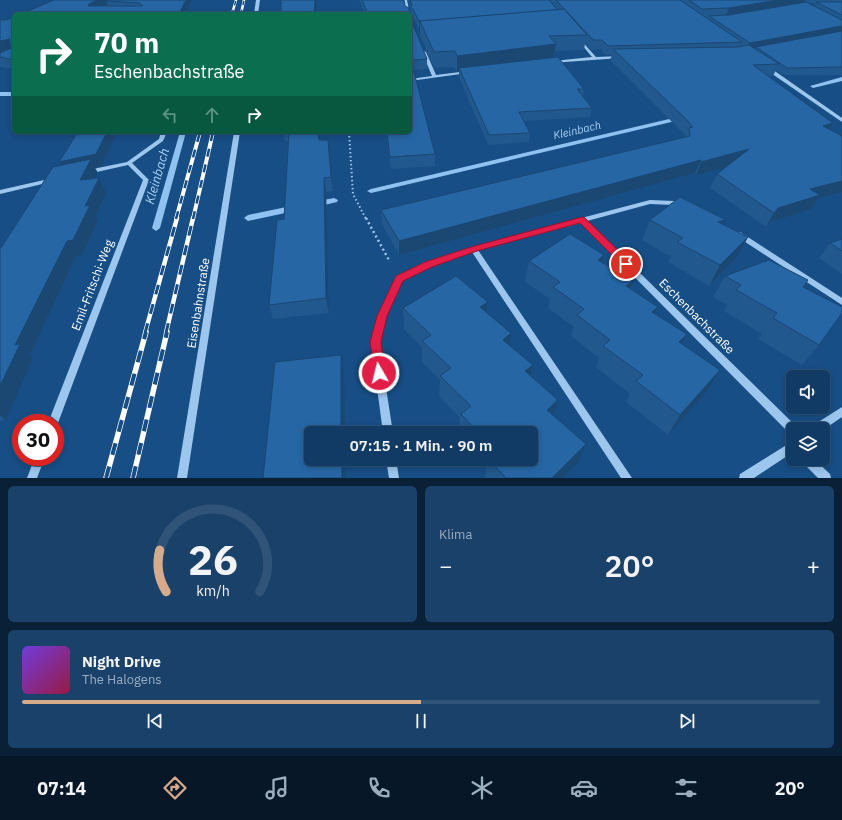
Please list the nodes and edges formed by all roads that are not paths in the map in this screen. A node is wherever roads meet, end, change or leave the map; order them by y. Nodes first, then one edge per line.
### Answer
1 (258, 0) edge
2 (405, 0) edge
3 (405, 5) junction
4 (413, 5) edge
5 (256, 12) edge
6 (407, 12) edge
7 (577, 37) edge
8 (422, 47) edge
9 (626, 57) edge
10 (595, 58) junction
11 (549, 63) edge
12 (765, 67) edge
13 (472, 72) edge
14 (434, 76) junction
15 (412, 80) edge
16 (842, 120) edge
17 (163, 134) edge
18 (237, 134) edge
19 (129, 163) junction
20 (83, 173) edge
21 (61, 178) edge
22 (0, 192) edge
23 (689, 207) edge
24 (582, 220) junction
25 (731, 230) edge
26 (474, 249) junction
27 (842, 302) edge
28 (842, 410) edge
29 (56, 414) edge
30 (826, 422) edge
31 (786, 423) edge
32 (387, 426) edge
33 (786, 451) edge
34 (37, 466) edge
35 (392, 466) edge
36 (814, 466) edge
37 (32, 478) edge
38 (182, 478) edge
39 (394, 478) edge
40 (627, 478) edge
41 (744, 478) edge
42 (826, 478) edge

1 - 5 street
2 - 3 street
3 - 4 street
3 - 6 street
7 - 10 street
8 - 14 street
9 - 10 street
10 - 11 street
12 - 16 street
13 - 14 street
14 - 15 street
17 - 19 street
18 - 38 street, Eisenbahnstraße
19 - 20 street
19 - 29 street, Emil-Fritschi-Weg
21 - 22 street
23 - 24 street
24 - 26 street
24 - 31 street, Eschenbachstraße
25 - 27 street
26 - 32 street
26 - 40 street
28 - 30 street
33 - 41 street
34 - 37 street
35 - 39 street
36 - 42 street

